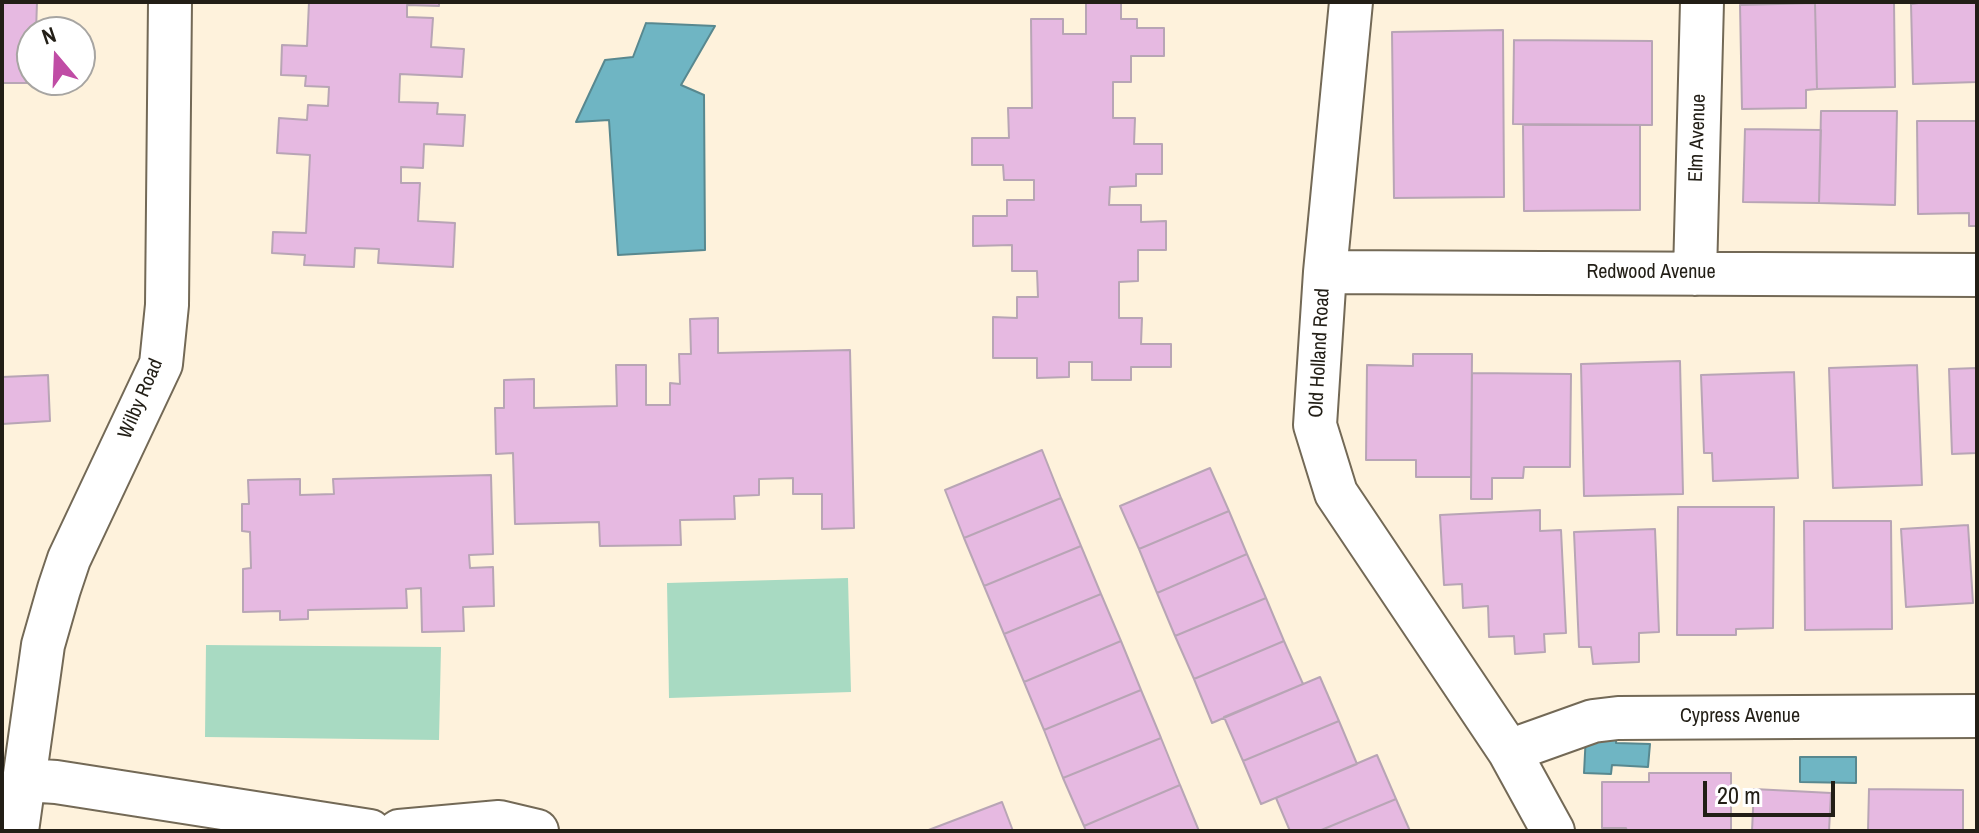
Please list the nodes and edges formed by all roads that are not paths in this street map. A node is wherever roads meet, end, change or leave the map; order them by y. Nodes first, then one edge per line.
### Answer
1 (170, 2) edge
2 (1351, 2) edge
3 (1702, 2) edge
4 (1325, 272) junction
5 (1695, 274) junction
6 (1977, 275) edge
7 (1977, 716) edge
8 (1509, 751) junction
9 (26, 780) junction
10 (17, 831) edge
11 (370, 831) edge
12 (399, 831) edge
13 (537, 831) edge
14 (1553, 831) edge

1 - 9 street, Wilby Road
2 - 4 street, Old Holland Road
3 - 5 street, Elm Avenue
4 - 5 street, Redwood Avenue
4 - 8 street, Old Holland Road
5 - 6 street, Redwood Avenue
7 - 8 street, Cypress Avenue
8 - 14 street, Old Holland Road
9 - 10 street, Wilby Road
9 - 11 street
12 - 13 street

